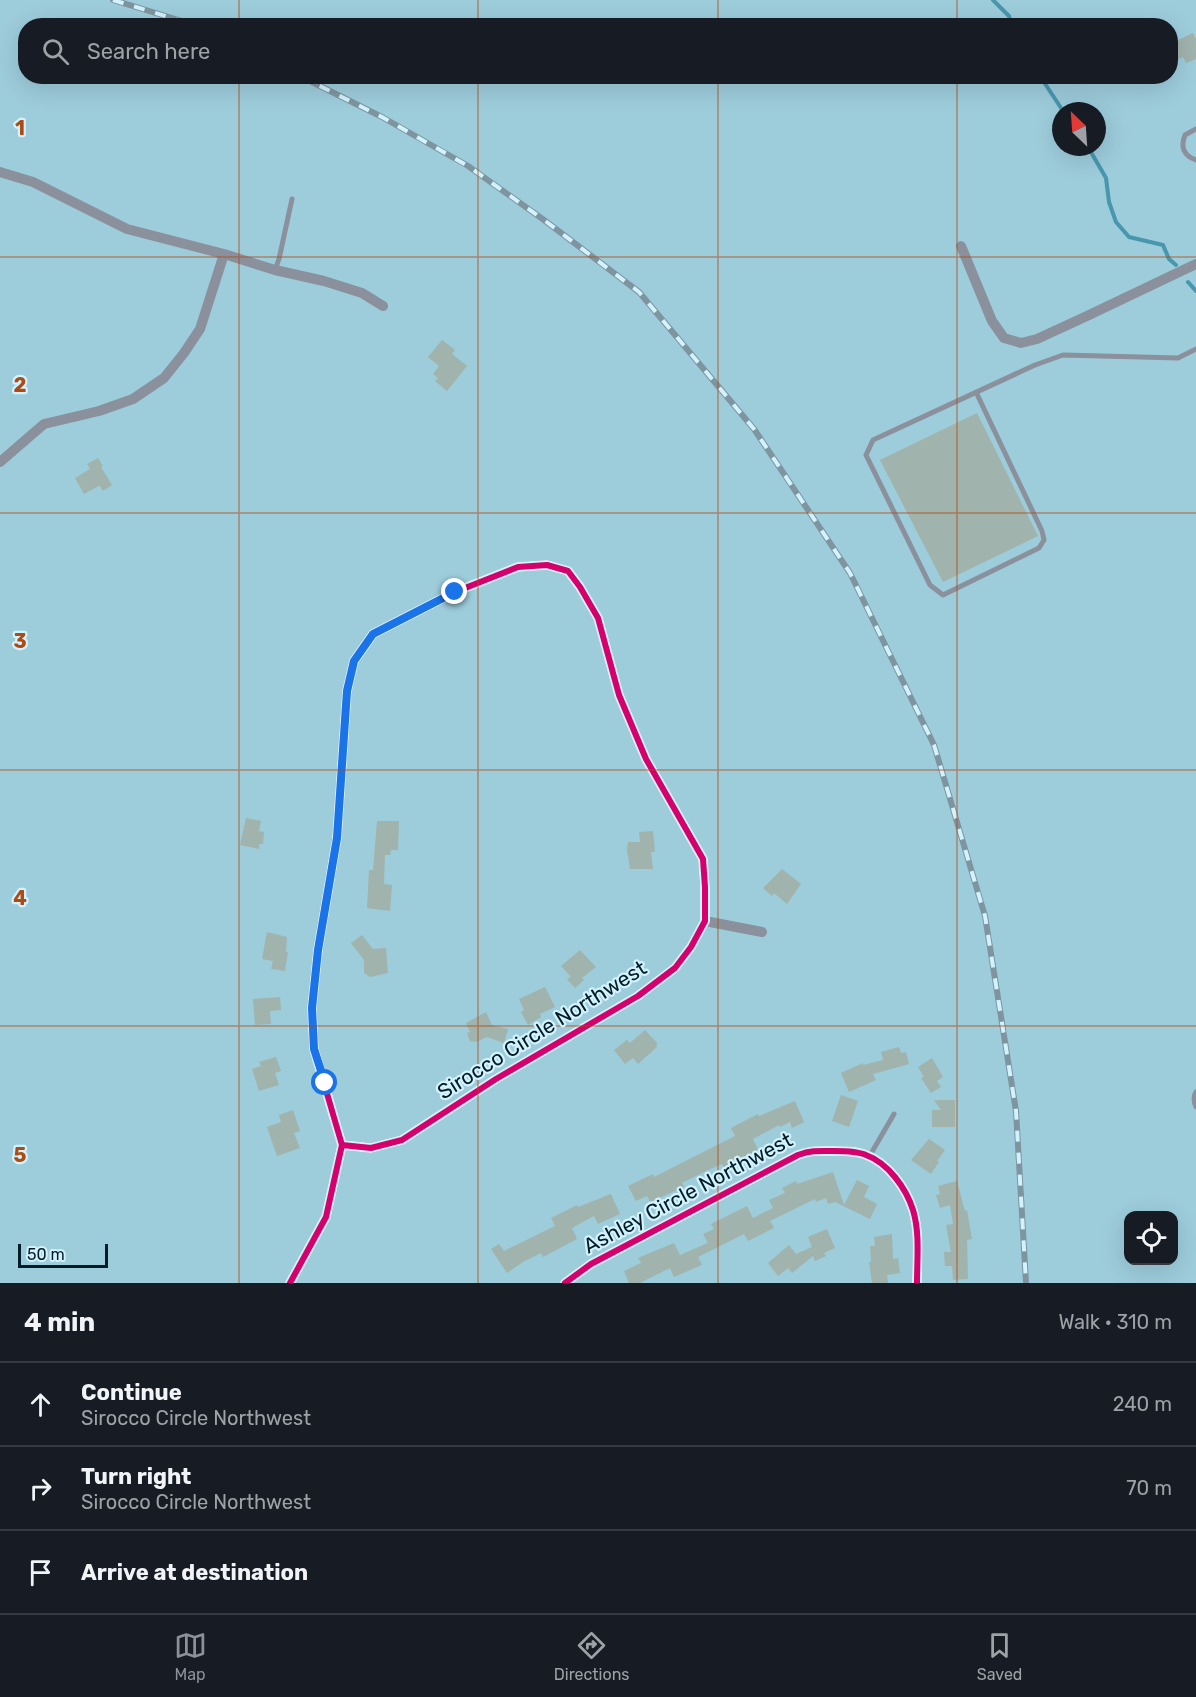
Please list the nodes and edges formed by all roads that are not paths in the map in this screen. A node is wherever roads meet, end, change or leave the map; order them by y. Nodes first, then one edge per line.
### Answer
1 (1196, 129) edge
2 (1196, 160) edge
3 (0, 172) edge
4 (292, 199) dead end
5 (961, 246) dead end
6 (225, 254) junction
7 (1196, 264) edge
8 (275, 270) junction
9 (383, 306) dead end
10 (1196, 350) edge
11 (976, 392) junction
12 (0, 462) edge
13 (705, 921) junction
14 (762, 932) dead end
15 (1196, 1092) edge
16 (1196, 1107) edge
17 (894, 1114) dead end
18 (342, 1144) junction
19 (870, 1156) junction
20 (290, 1283) edge
21 (565, 1283) edge
22 (917, 1283) edge

1 - 2 lane
3 - 6 street
4 - 8 lane
5 - 7 street
6 - 8 street
6 - 12 street
8 - 9 street
10 - 11 lane
11 - 11 lane
13 - 14 street
13 - 18 street, Sirocco Circle Northwest
13 - 18 street, Sirocco Circle Northwest
15 - 16 lane
17 - 19 lane
18 - 20 street, Sirocco Circle Northwest
19 - 21 street, Ashley Circle Northwest
19 - 22 street, Ashley Circle Northwest

